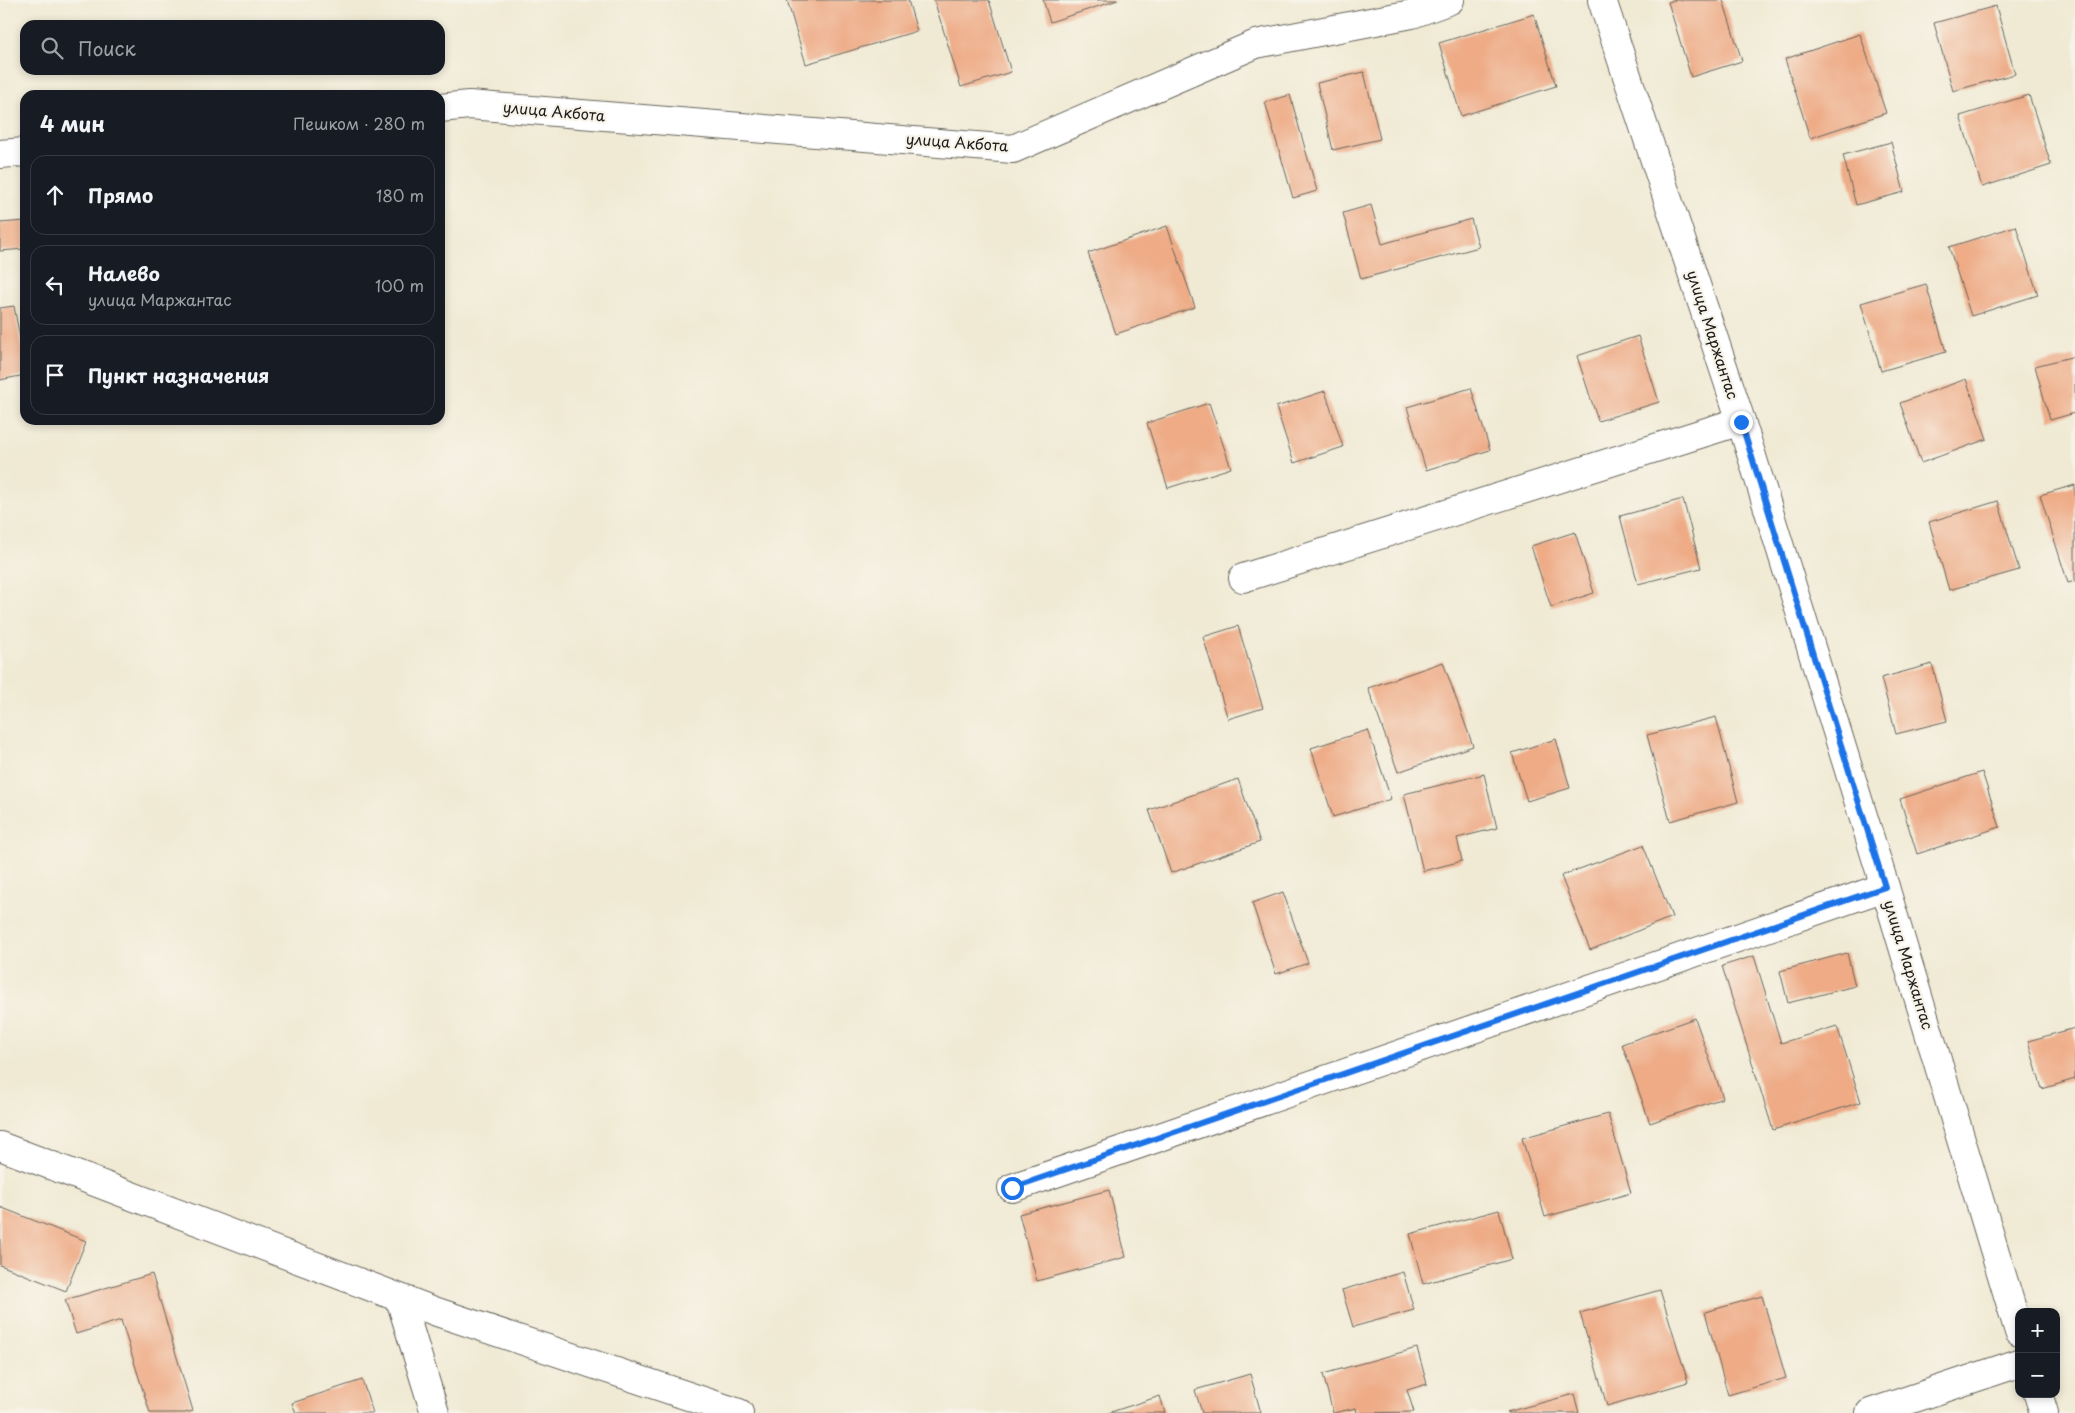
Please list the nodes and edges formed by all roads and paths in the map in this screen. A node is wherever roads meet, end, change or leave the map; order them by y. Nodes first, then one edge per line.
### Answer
1 (1450, 0) edge
2 (1602, 0) edge
3 (445, 107) edge
4 (20, 152) edge
5 (0, 154) edge
6 (1741, 422) junction
7 (1243, 578) dead end
8 (1885, 887) junction
9 (0, 1146) edge
10 (1012, 1188) dead end
11 (400, 1298) junction
12 (2015, 1319) edge
13 (2015, 1364) edge
14 (2039, 1398) edge
15 (435, 1413) edge
16 (739, 1413) edge
17 (1870, 1413) edge
18 (2044, 1413) edge

1 - 3 street, улица Акбота
2 - 6 street, улица Маржантас
4 - 5 street
6 - 7 street
6 - 8 street, улица Маржантас
8 - 10 street
8 - 12 street, улица Маржантас
9 - 11 street
11 - 15 street
11 - 16 street
13 - 17 street
14 - 18 street

